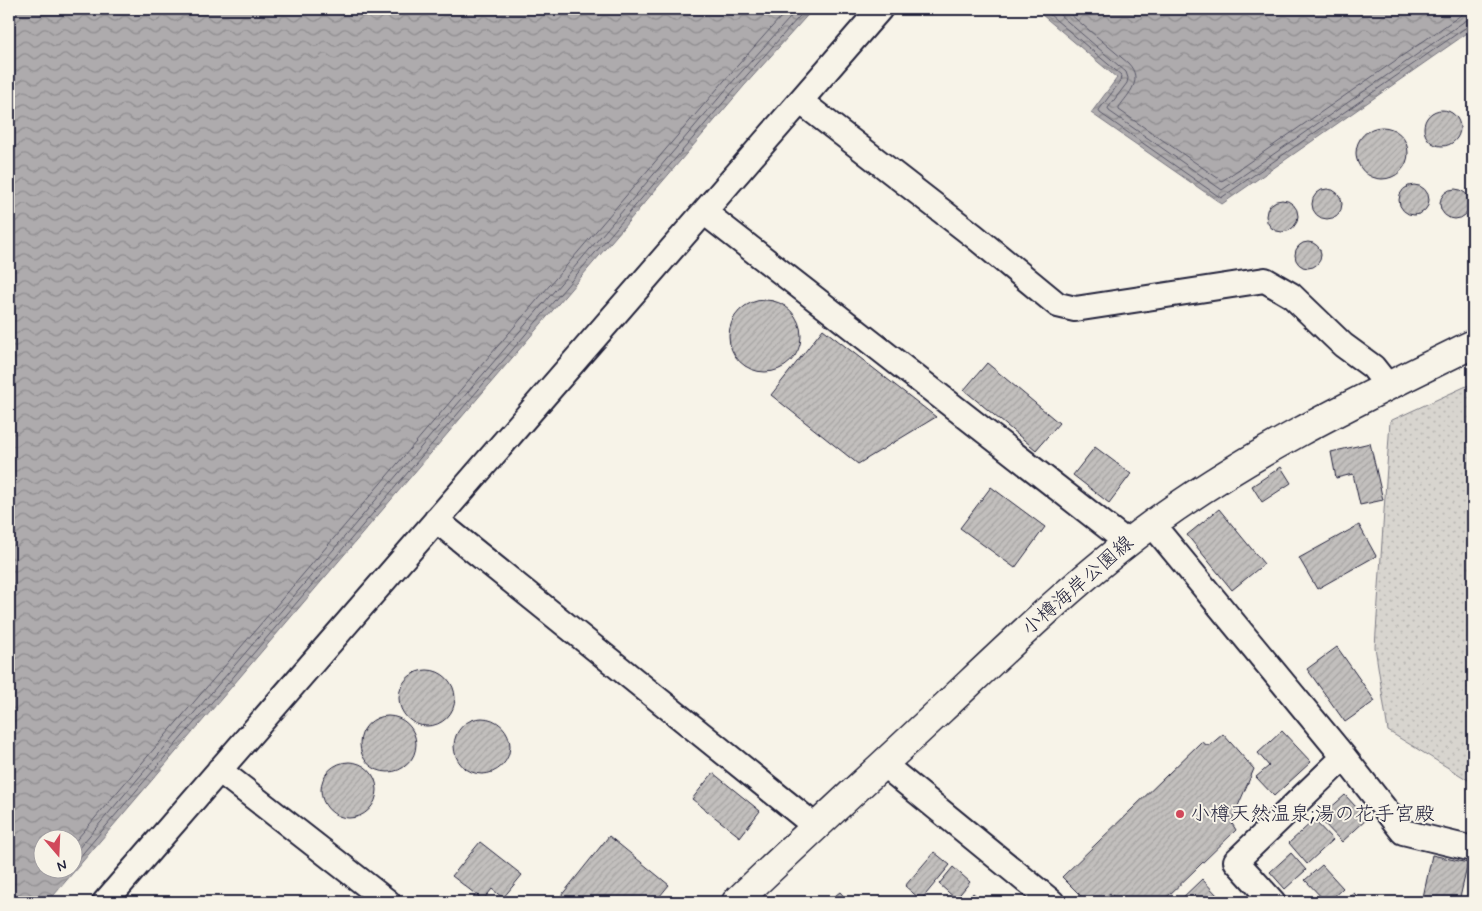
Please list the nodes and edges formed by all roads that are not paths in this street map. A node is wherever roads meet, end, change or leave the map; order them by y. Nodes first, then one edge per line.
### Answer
1 (880, 9) edge
2 (800, 101) junction
3 (704, 212) junction
4 (1473, 344) edge
5 (1388, 386) junction
6 (436, 520) junction
7 (1152, 524) junction
8 (1128, 543) junction
9 (1344, 757) junction
10 (883, 764) junction
11 (219, 770) junction
12 (815, 826) junction
13 (1473, 848) edge
14 (105, 902) edge
15 (388, 902) edge
16 (736, 902) edge
17 (1052, 902) edge
18 (1273, 902) edge

1 - 2 street
2 - 3 street
2 - 5 street
3 - 6 street
3 - 8 street
4 - 5 main road, 小樽海岸公園線
5 - 7 main road, 小樽海岸公園線
6 - 11 street
6 - 12 street
7 - 8 main road, 小樽海岸公園線
7 - 9 street
8 - 10 main road, 小樽海岸公園線
9 - 13 street
9 - 18 street
10 - 12 main road, 小樽海岸公園線
10 - 17 street
11 - 14 street
11 - 15 street
12 - 16 main road, 小樽海岸公園線

